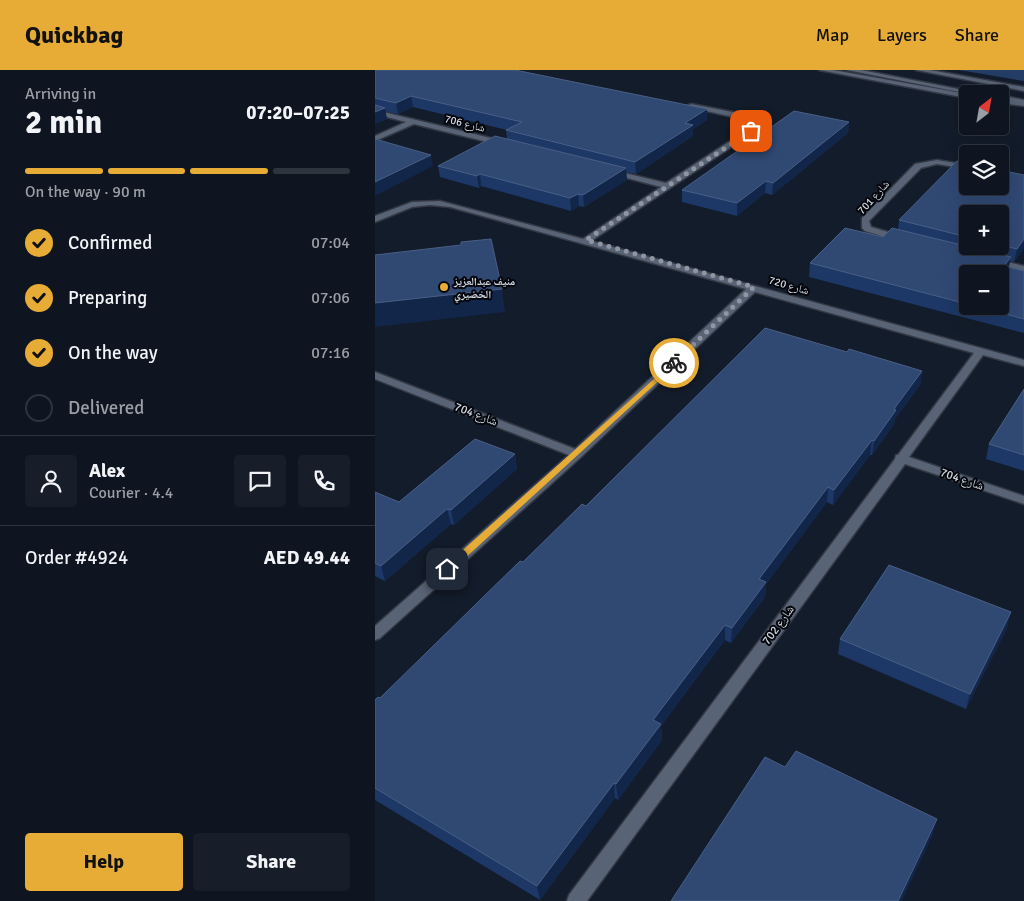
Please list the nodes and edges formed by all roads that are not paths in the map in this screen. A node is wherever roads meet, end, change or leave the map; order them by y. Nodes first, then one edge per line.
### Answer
1 (822, 70) edge
2 (850, 70) edge
3 (919, 70) edge
4 (1024, 89) edge
5 (959, 90) edge
6 (959, 95) edge
7 (1009, 99) edge
8 (1009, 102) edge
9 (1024, 103) edge
10 (686, 106) edge
11 (375, 112) edge
12 (414, 121) junction
13 (375, 139) edge
14 (517, 147) edge
15 (959, 166) edge
16 (601, 169) edge
17 (666, 186) junction
18 (375, 219) edge
19 (586, 240) junction
20 (908, 240) edge
21 (985, 260) edge
22 (1024, 269) edge
23 (754, 287) junction
24 (981, 351) junction
25 (1024, 363) edge
26 (375, 375) edge
27 (577, 454) junction
28 (900, 458) junction
29 (1024, 500) edge
30 (375, 634) edge
31 (576, 901) edge

1 - 6 street
2 - 5 street
3 - 4 street
7 - 9 street
8 - 9 street
10 - 17 street
11 - 12 street, شارع 706
12 - 13 street
12 - 14 street, شارع 706
15 - 20 street, شارع 701
16 - 17 street
17 - 19 street
18 - 19 street, شارع 720
19 - 23 street, شارع 720
21 - 22 street
23 - 24 street, شارع 720
23 - 27 street
24 - 25 street, شارع 720
24 - 28 street, شارع 702
26 - 27 street, شارع 704
27 - 30 street
28 - 29 street, شارع 704
28 - 31 street, شارع 702

